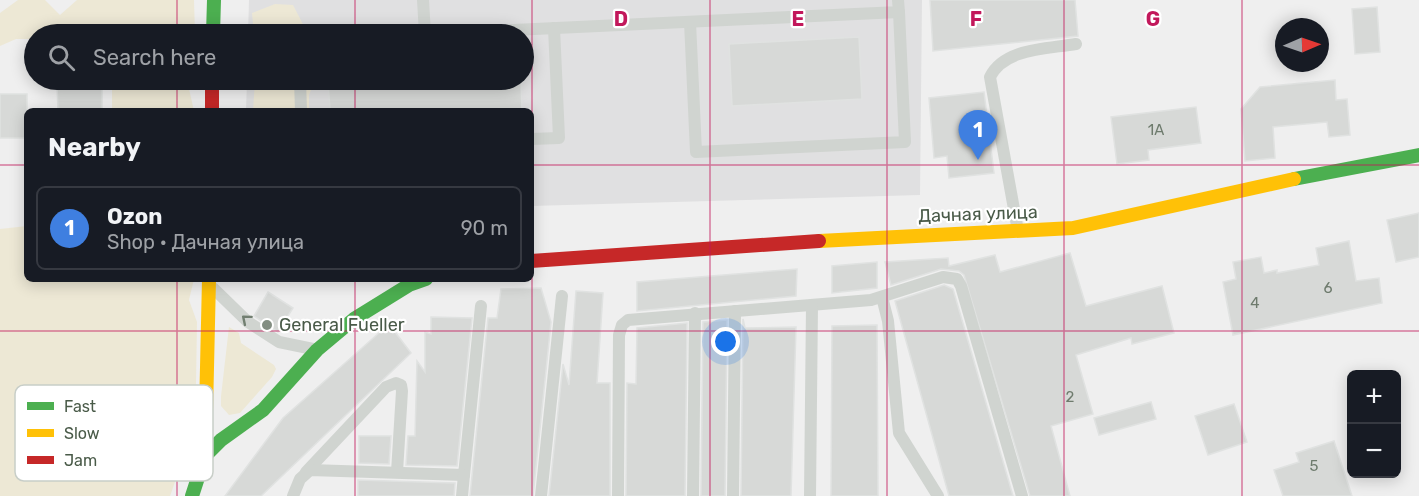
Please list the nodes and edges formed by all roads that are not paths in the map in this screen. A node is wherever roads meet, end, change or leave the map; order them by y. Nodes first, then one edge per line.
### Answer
1 (213, 0) edge
2 (423, 0) edge
3 (898, 6) edge
4 (690, 22) junction
5 (213, 24) edge
6 (425, 24) edge
7 (554, 28) junction
8 (534, 29) edge
9 (1076, 44) dead end
10 (212, 90) edge
11 (300, 90) edge
12 (212, 108) edge
13 (301, 108) edge
14 (534, 139) edge
15 (1419, 155) edge
16 (1018, 232) junction
17 (534, 261) edge
18 (209, 282) edge
19 (210, 282) edge
20 (420, 282) edge
21 (562, 296) dead end
22 (882, 297) junction
23 (812, 305) junction
24 (481, 306) dead end
25 (735, 310) junction
26 (695, 313) junction
27 (317, 350) junction
28 (207, 385) edge
29 (213, 447) edge
30 (397, 472) junction
31 (464, 475) junction
32 (300, 479) junction
33 (197, 481) edge
34 (192, 496) edge
35 (293, 496) edge
36 (462, 496) edge
37 (541, 496) edge
38 (618, 496) edge
39 (693, 496) edge
40 (733, 496) edge
41 (810, 496) edge
42 (938, 496) edge
43 (1022, 496) edge

1 - 5 street
2 - 6 lane
3 - 4 lane
3 - 4 lane
4 - 7 lane
7 - 8 lane
7 - 14 lane
9 - 16 lane
10 - 12 street
11 - 13 lane
15 - 16 street, Дачная улица
16 - 17 street, Дачная улица
18 - 28 street
27 -> 19 lane
20 - 27 street
21 - 37 lane
22 - 23 lane
22 - 42 lane
22 - 43 lane
23 - 25 lane
23 - 41 lane
24 - 31 lane
25 - 26 lane
25 - 40 lane
26 - 38 lane
26 - 39 lane
27 - 29 street
30 - 31 lane
30 - 32 lane
30 - 32 lane
31 - 36 lane
32 - 35 lane
33 - 34 street

